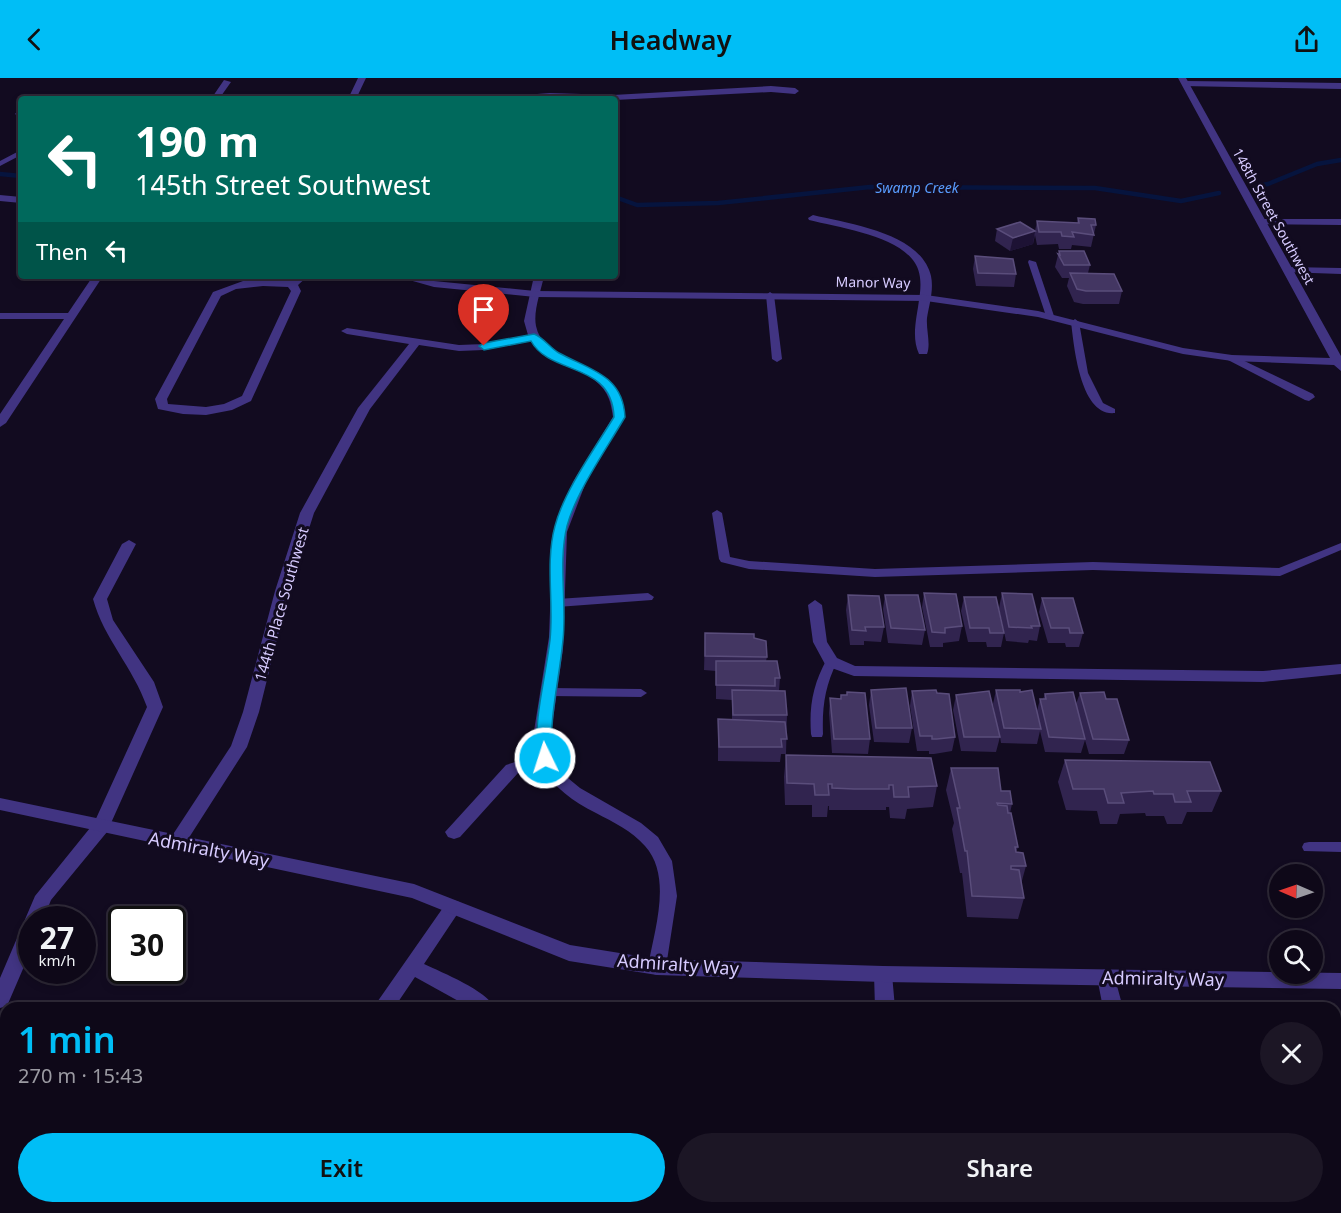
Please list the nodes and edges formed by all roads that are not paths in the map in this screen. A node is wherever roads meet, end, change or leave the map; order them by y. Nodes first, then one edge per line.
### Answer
1 (362, 78) edge
2 (1184, 81) edge
3 (227, 82) dead end
4 (1341, 86) edge
5 (795, 90) dead end
6 (217, 96) edge
7 (353, 96) edge
8 (618, 98) edge
9 (18, 154) edge
10 (0, 164) edge
11 (0, 198) edge
12 (18, 200) edge
13 (813, 218) dead end
14 (1262, 222) junction
15 (1341, 222) edge
16 (1032, 262) dead end
17 (1288, 270) junction
18 (1341, 271) edge
19 (96, 279) edge
20 (299, 279) edge
21 (413, 279) edge
22 (538, 279) edge
23 (292, 284) junction
24 (536, 294) junction
25 (770, 295) junction
26 (926, 298) junction
27 (0, 316) edge
28 (71, 316) junction
29 (1050, 316) junction
30 (1075, 322) junction
31 (346, 331) dead end
32 (534, 337) junction
33 (417, 341) junction
34 (923, 352) dead end
35 (1232, 358) junction
36 (777, 359) dead end
37 (1340, 364) edge
38 (0, 396) edge
39 (18, 396) junction
40 (1308, 397) dead end
41 (1112, 411) dead end
42 (0, 423) edge
43 (717, 513) dead end
44 (129, 543) dead end
45 (1341, 546) edge
46 (648, 597) dead end
47 (557, 603) junction
48 (815, 604) dead end
49 (831, 662) junction
50 (1341, 669) edge
51 (549, 692) junction
52 (640, 693) dead end
53 (817, 734) dead end
54 (545, 758) junction
55 (0, 804) edge
56 (101, 827) junction
57 (454, 832) dead end
58 (177, 843) junction
59 (1309, 846) dead end
60 (1341, 847) edge
61 (40, 906) edge
62 (453, 908) junction
63 (18, 958) edge
64 (413, 967) junction
65 (657, 967) junction
66 (883, 974) junction
67 (1106, 977) junction
68 (1341, 981) edge
69 (0, 1000) edge
70 (387, 1002) edge
71 (478, 1002) edge
72 (885, 1002) edge
73 (1112, 1002) edge

1 - 7 street
2 - 4 street
2 - 14 street, 148th Street Southwest
3 - 6 street
5 - 8 street
9 - 10 lane
11 - 12 street
13 - 26 street
14 - 15 street
14 - 17 street, 148th Street Southwest
16 - 29 lane
17 - 18 street
17 - 37 street, 148th Street Southwest
19 - 28 street
20 - 23 street
21 - 24 street, Manor Way
22 - 24 street
23 - 23 street
24 - 25 street, Manor Way
24 - 32 street
25 - 26 street, Manor Way
25 - 36 lane
26 - 29 street, Manor Way
26 - 34 street
27 - 28 street
28 - 39 street
29 - 30 street, Manor Way
30 - 35 street, Manor Way
30 - 41 lane
31 - 33 street
32 - 33 street
32 - 47 street
33 - 58 street, 144th Place Southwest
35 - 37 street, Manor Way
35 - 40 street
38 - 39 street
39 - 42 street
43 - 45 lane
44 - 56 street
46 - 47 lane
47 - 51 street
48 - 49 street
49 - 50 street
49 - 53 lane
51 - 52 lane
51 - 54 street
54 - 57 street
54 - 65 street
55 - 56 street, Admiralty Way
56 - 58 street, Admiralty Way
56 - 61 street
58 - 62 street, Admiralty Way
59 - 60 lane
62 - 64 street
62 - 65 street, Admiralty Way
63 - 69 street
64 - 70 street
64 - 71 street
65 - 66 street, Admiralty Way
66 - 67 street, Admiralty Way
66 - 72 street
67 - 68 street, Admiralty Way
67 - 73 street

